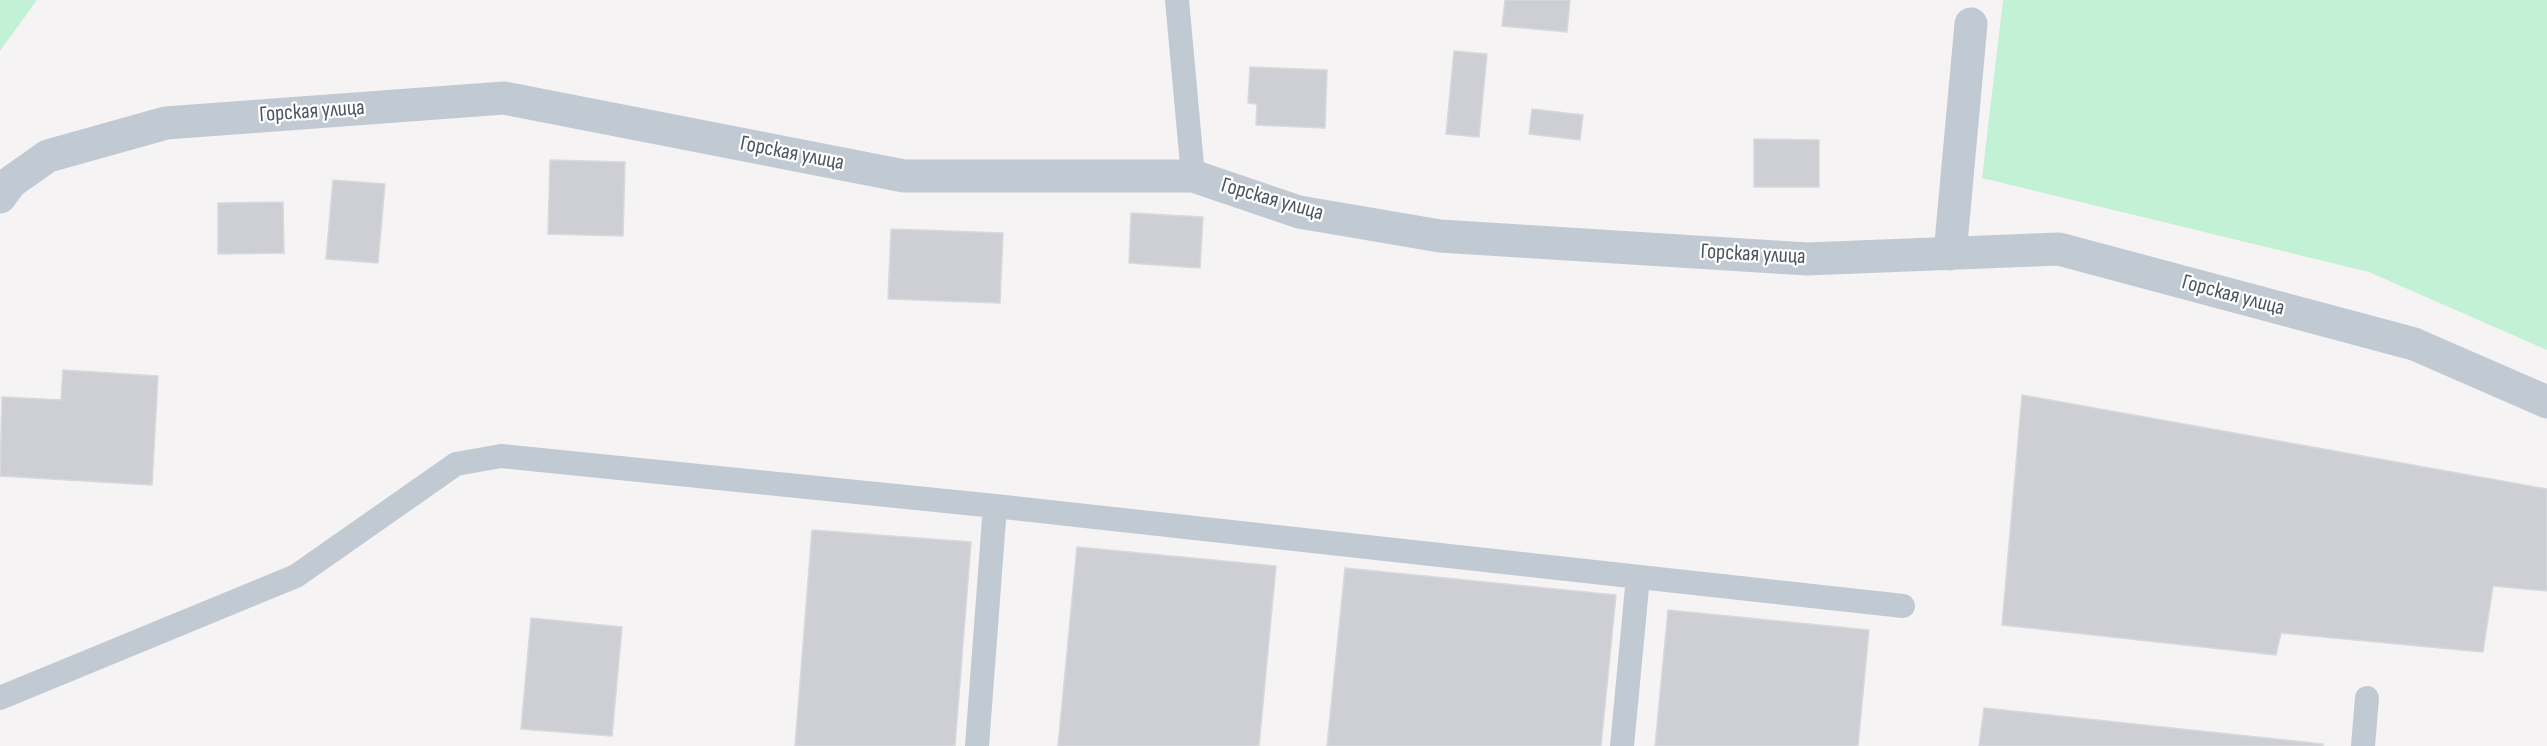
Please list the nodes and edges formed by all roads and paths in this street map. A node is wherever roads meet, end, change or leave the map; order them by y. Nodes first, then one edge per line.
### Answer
1 (1177, 0) edge
2 (1971, 24) dead end
3 (1193, 176) junction
4 (0, 197) edge
5 (1950, 254) junction
6 (2547, 402) edge
7 (995, 506) junction
8 (1638, 577) junction
9 (1903, 606) dead end
10 (0, 698) edge
11 (2367, 698) dead end
12 (977, 746) edge
13 (1622, 746) edge
14 (2363, 746) edge

1 - 3 lane
2 - 5 street
3 - 4 street, Горская улица
3 - 5 street, Горская улица
5 - 6 street, Горская улица
7 - 8 lane
7 - 10 lane
7 - 12 lane
8 - 9 lane
8 - 13 lane
11 - 14 lane

